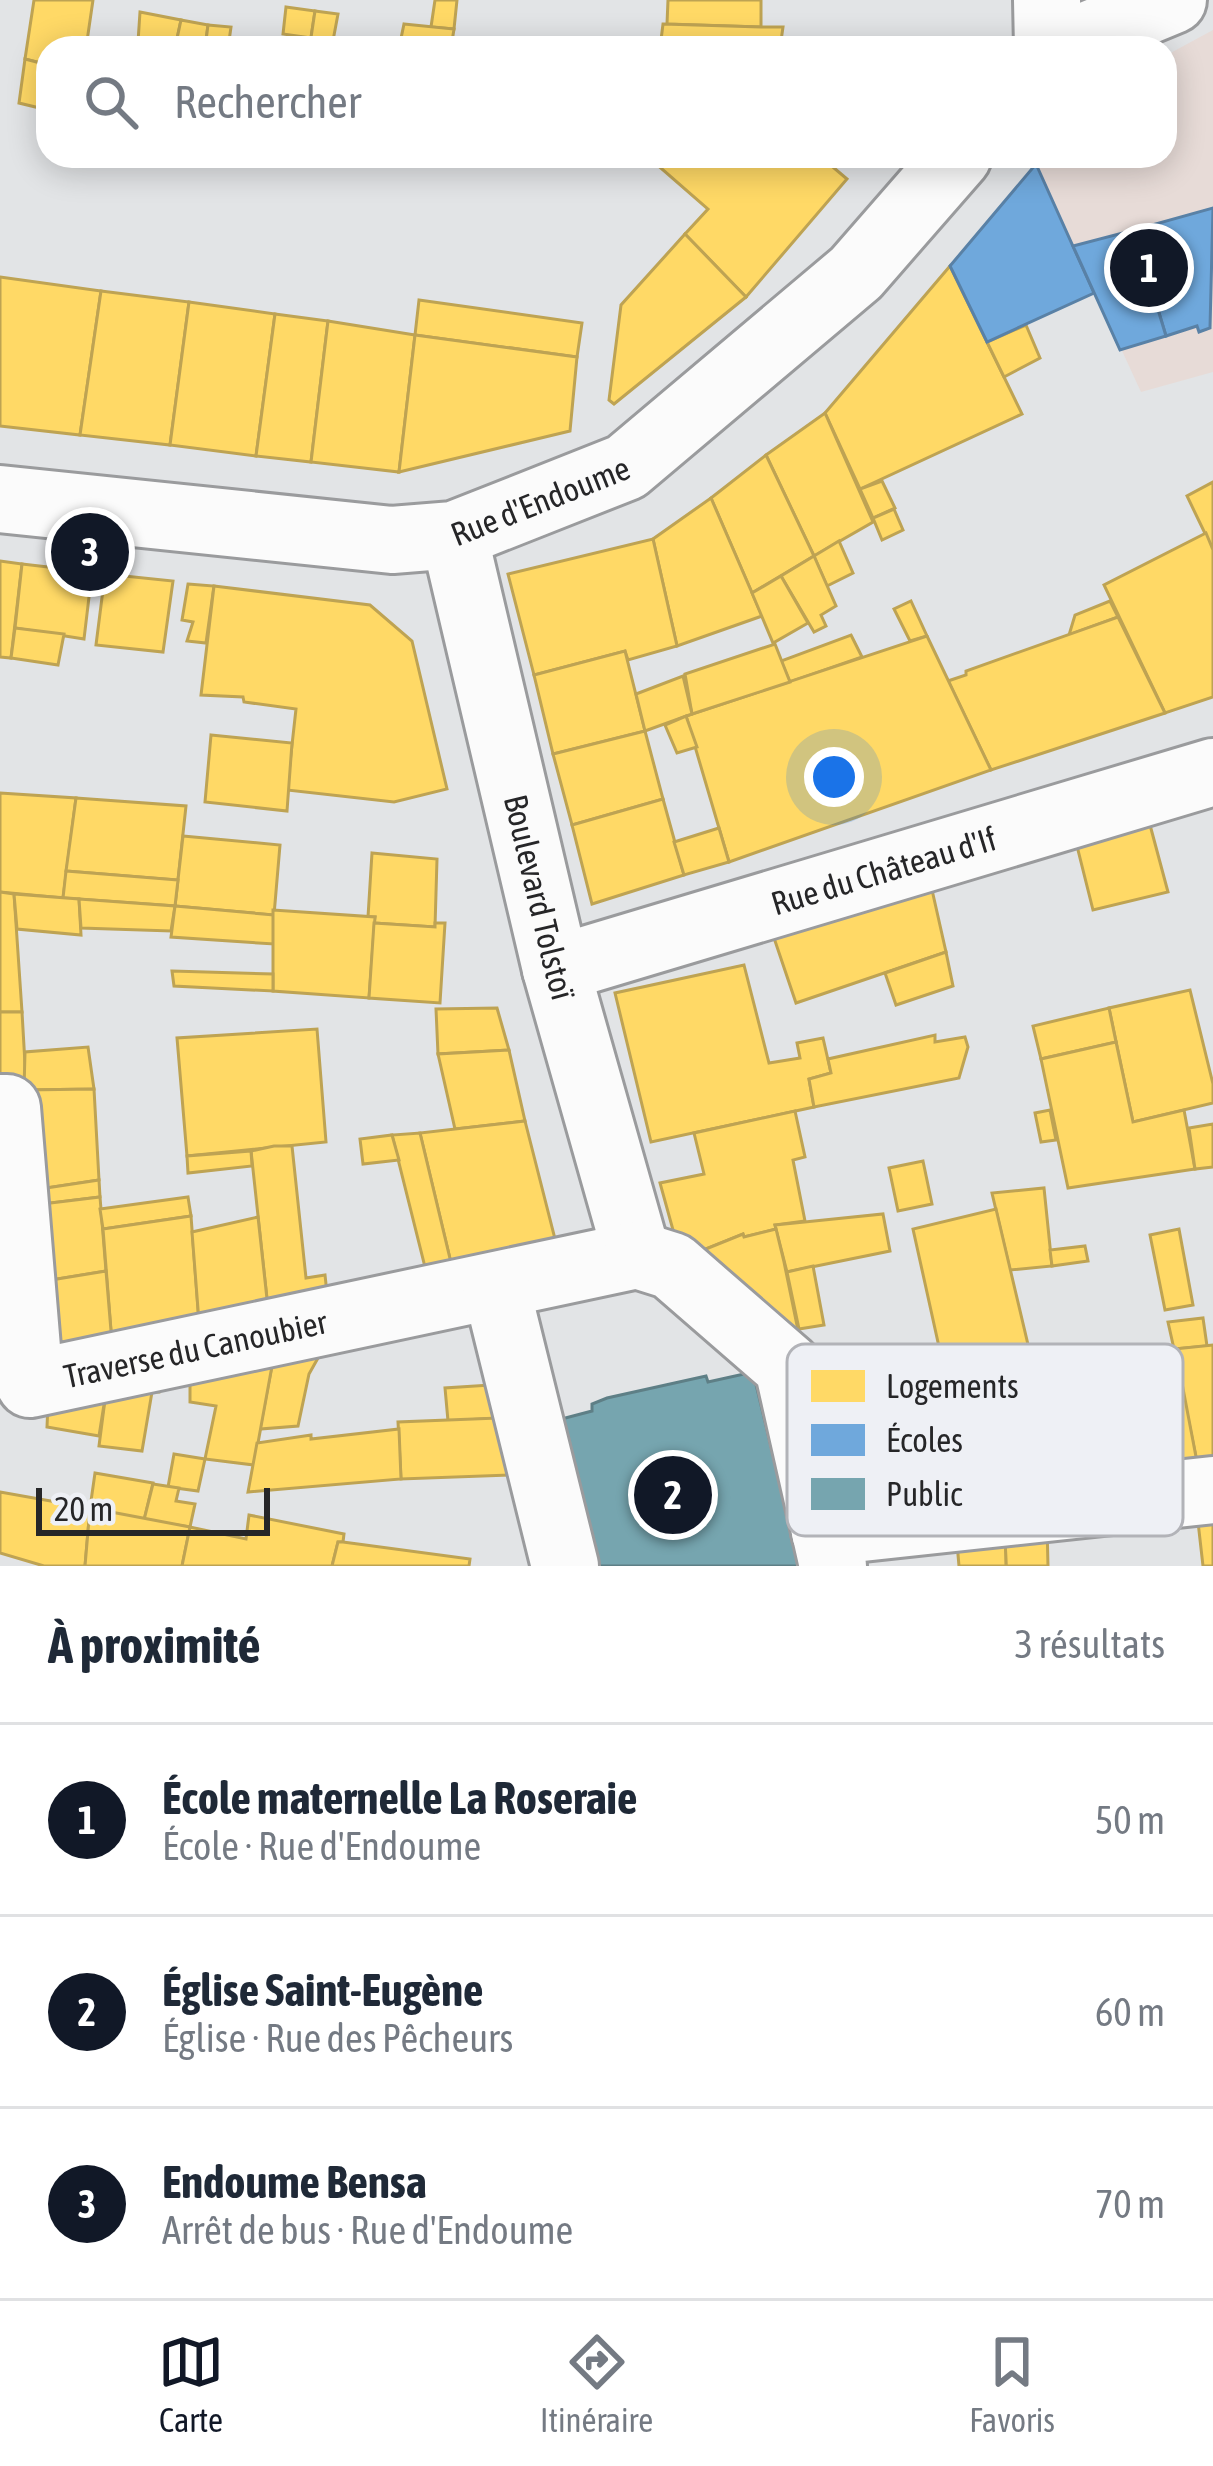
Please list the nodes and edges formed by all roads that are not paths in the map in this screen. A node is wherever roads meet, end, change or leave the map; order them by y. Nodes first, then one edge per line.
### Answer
1 (1047, 0) edge
2 (1173, 0) edge
3 (1052, 36) edge
4 (1083, 36) edge
5 (948, 168) edge
6 (0, 499) edge
7 (454, 535) junction
8 (1213, 772) edge
9 (556, 969) junction
10 (0, 1108) edge
11 (637, 1255) junction
12 (496, 1287) junction
13 (787, 1366) edge
14 (1213, 1490) edge
15 (1183, 1495) edge
16 (914, 1536) edge
17 (829, 1549) edge
18 (565, 1566) edge

1 - 3 street
2 - 4 street
5 - 7 street, Rue d'Endoume
6 - 7 street, Rue d'Endoume
7 - 9 street, Boulevard Tolstoï
8 - 9 street, Rue du Château d'If
9 - 11 street, Boulevard Tolstoï
10 - 12 street, Traverse du Canoubier
11 - 12 street, Traverse du Canoubier
11 - 13 street
12 - 18 street
14 - 15 street
16 - 17 street

